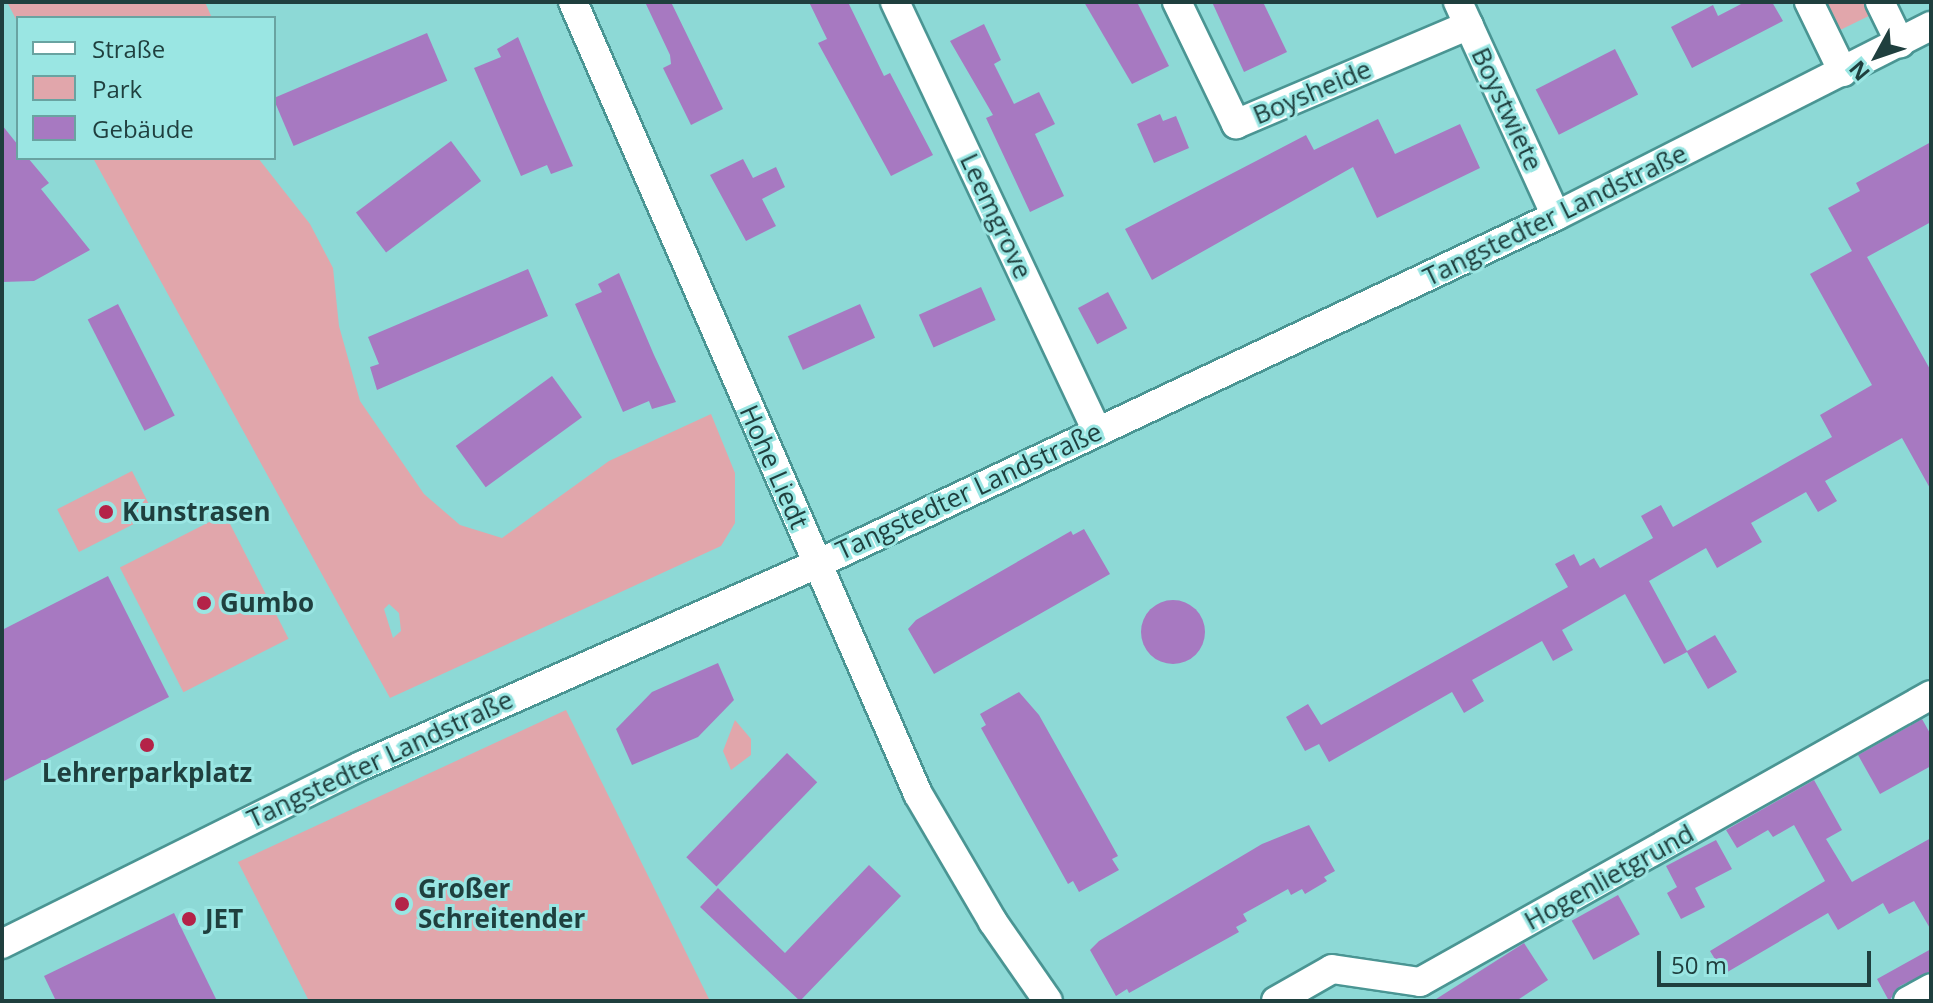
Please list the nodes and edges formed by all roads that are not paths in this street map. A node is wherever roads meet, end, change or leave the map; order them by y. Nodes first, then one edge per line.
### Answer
1 (573, 2) edge
2 (895, 2) edge
3 (1177, 2) edge
4 (1809, 2) edge
5 (1880, 2) edge
6 (1463, 14) edge
7 (1931, 26) edge
8 (1900, 43) junction
9 (1843, 72) junction
10 (1556, 216) junction
11 (1097, 431) junction
12 (817, 564) junction
13 (1931, 695) edge
14 (2, 944) edge
15 (1931, 988) edge
16 (1048, 1001) edge
17 (1276, 1001) edge
18 (1908, 1001) edge

1 - 12 street, Hohe Liedt
2 - 11 street, Leemgrove
3 - 6 street, Boysheide
4 - 9 street
5 - 8 street
6 - 10 street, Boystwiete
7 - 8 street, Tangstedter Landstraße
8 - 9 street, Tangstedter Landstraße
9 - 10 street, Tangstedter Landstraße
10 - 11 street, Tangstedter Landstraße
11 - 12 street, Tangstedter Landstraße
12 - 14 street, Tangstedter Landstraße
12 - 16 street, Hohe Liedt
13 - 17 street, Hogenlietgrund
15 - 18 street

